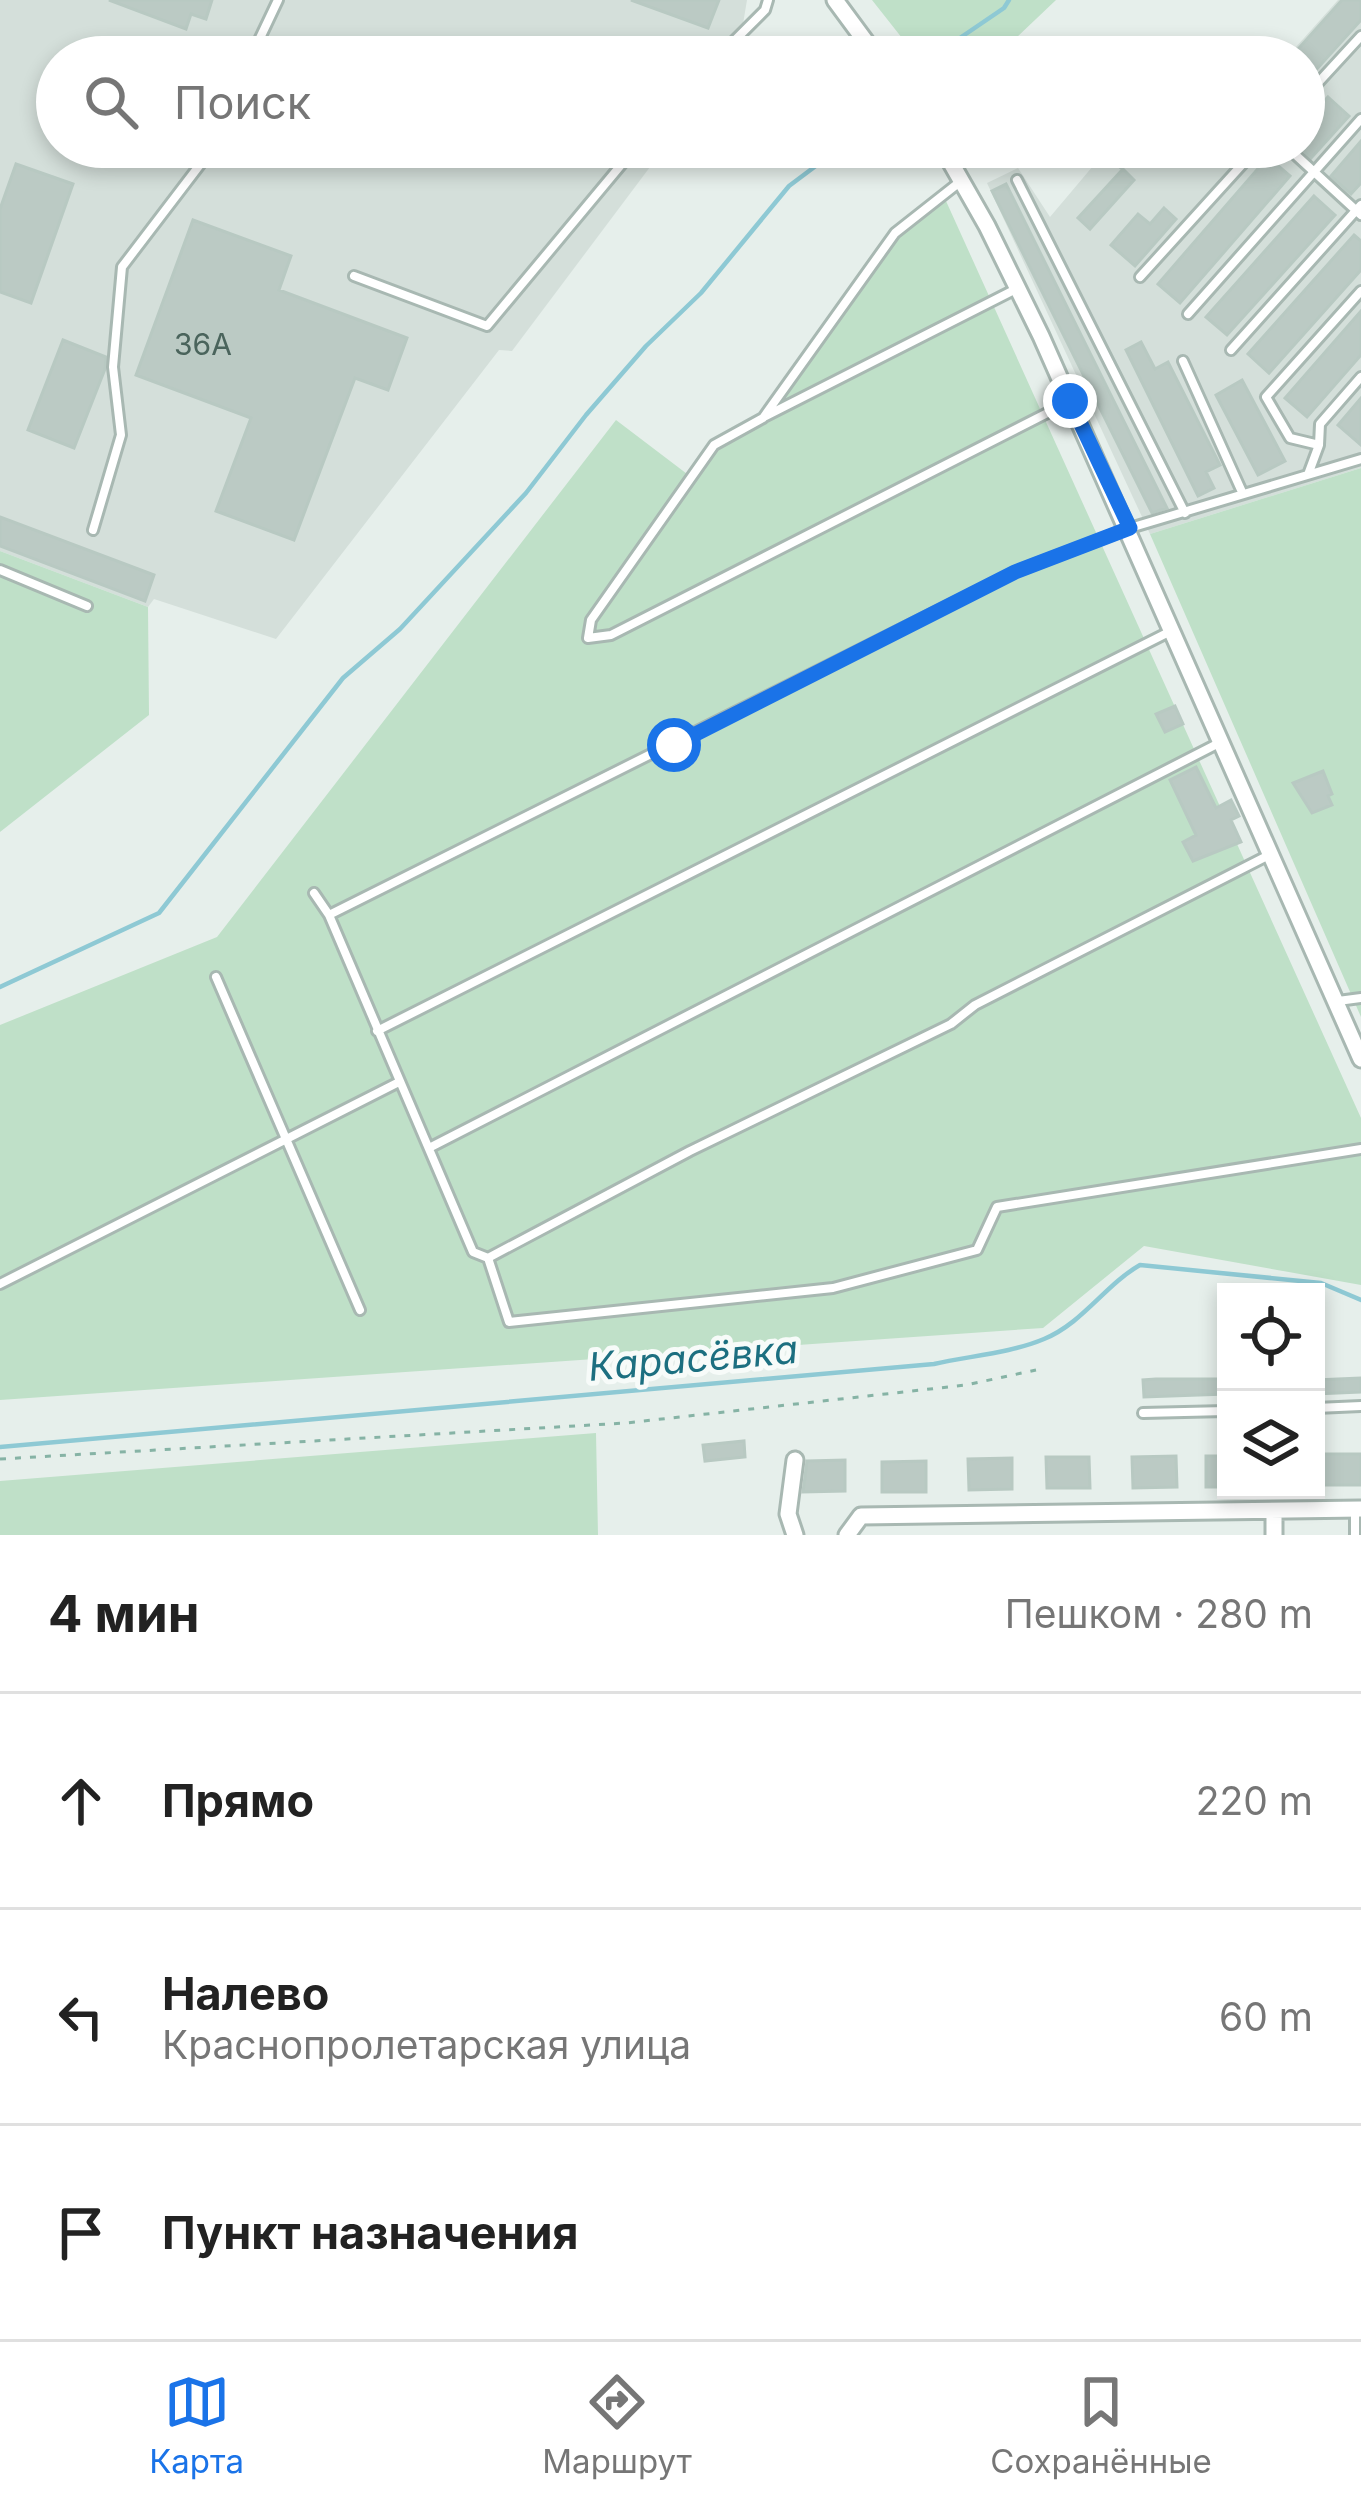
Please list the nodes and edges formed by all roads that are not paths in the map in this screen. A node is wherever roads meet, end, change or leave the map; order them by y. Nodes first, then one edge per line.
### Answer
1 (278, 0) edge
2 (769, 0) edge
3 (835, 0) edge
4 (261, 36) edge
5 (739, 36) edge
6 (862, 36) edge
7 (1361, 36) edge
8 (1325, 75) edge
9 (1361, 119) edge
10 (1325, 160) edge
11 (197, 168) edge
12 (619, 168) edge
13 (955, 168) edge
14 (1239, 168) edge
15 (1310, 168) edge
16 (1318, 168) edge
17 (1314, 172) junction
18 (1017, 179) dead end
19 (962, 180) junction
20 (1360, 210) edge
21 (354, 276) dead end
22 (1140, 277) dead end
23 (1019, 288) junction
24 (1361, 291) edge
25 (1188, 314) dead end
26 (1231, 350) dead end
27 (1183, 361) dead end
28 (1361, 377) edge
29 (1070, 401) junction
30 (763, 418) junction
31 (1319, 445) junction
32 (1361, 459) edge
33 (1309, 474) junction
34 (1243, 492) junction
35 (1185, 513) junction
36 (1130, 528) junction
37 (93, 530) dead end
38 (0, 570) edge
39 (87, 606) dead end
40 (1172, 630) junction
41 (1222, 742) junction
42 (1273, 854) junction
43 (314, 893) dead end
44 (329, 915) junction
45 (216, 977) dead end
46 (1361, 998) edge
47 (1337, 1001) junction
48 (377, 1031) junction
49 (1361, 1059) edge
50 (399, 1082) junction
51 (284, 1141) junction
52 (429, 1148) junction
53 (1361, 1149) edge
54 (488, 1258) junction
55 (0, 1284) edge
56 (361, 1310) dead end
57 (1361, 1406) edge
58 (1325, 1408) edge
59 (1217, 1411) edge
60 (1143, 1413) dead end
61 (795, 1460) dead end
62 (1358, 1509) edge
63 (1274, 1511) junction
64 (795, 1535) edge
65 (847, 1535) edge
66 (1274, 1535) edge
67 (1355, 1535) edge

1 - 4 lane
2 - 5 lane
3 - 6 street
7 - 8 lane
9 - 10 lane
11 - 37 lane
12 - 21 lane
13 - 19 street
14 - 22 lane
15 - 17 lane
16 - 17 lane
17 - 20 lane
17 - 25 lane
18 - 35 lane
19 - 23 street
19 - 30 lane
20 - 26 lane
23 - 29 street
23 - 30 lane
24 - 31 lane
27 - 34 lane
28 - 31 lane
29 - 30 lane
29 - 36 street
31 - 33 lane
32 - 33 lane
33 - 34 lane
34 - 35 lane
35 - 36 lane
36 - 40 street
36 - 44 lane
38 - 39 lane
40 - 41 street
40 - 48 lane
41 - 42 street
41 - 52 lane
42 - 47 street
42 - 54 lane
43 - 44 lane
44 - 48 lane
45 - 51 lane
46 - 47 lane
47 - 49 street
48 - 50 lane
50 - 51 lane
50 - 52 lane
51 - 55 lane
51 - 56 lane
52 - 54 lane
53 - 54 lane
57 - 58 lane
59 - 60 lane
61 - 64 street
62 - 63 street
62 - 67 lane
63 - 65 street
63 - 66 street

